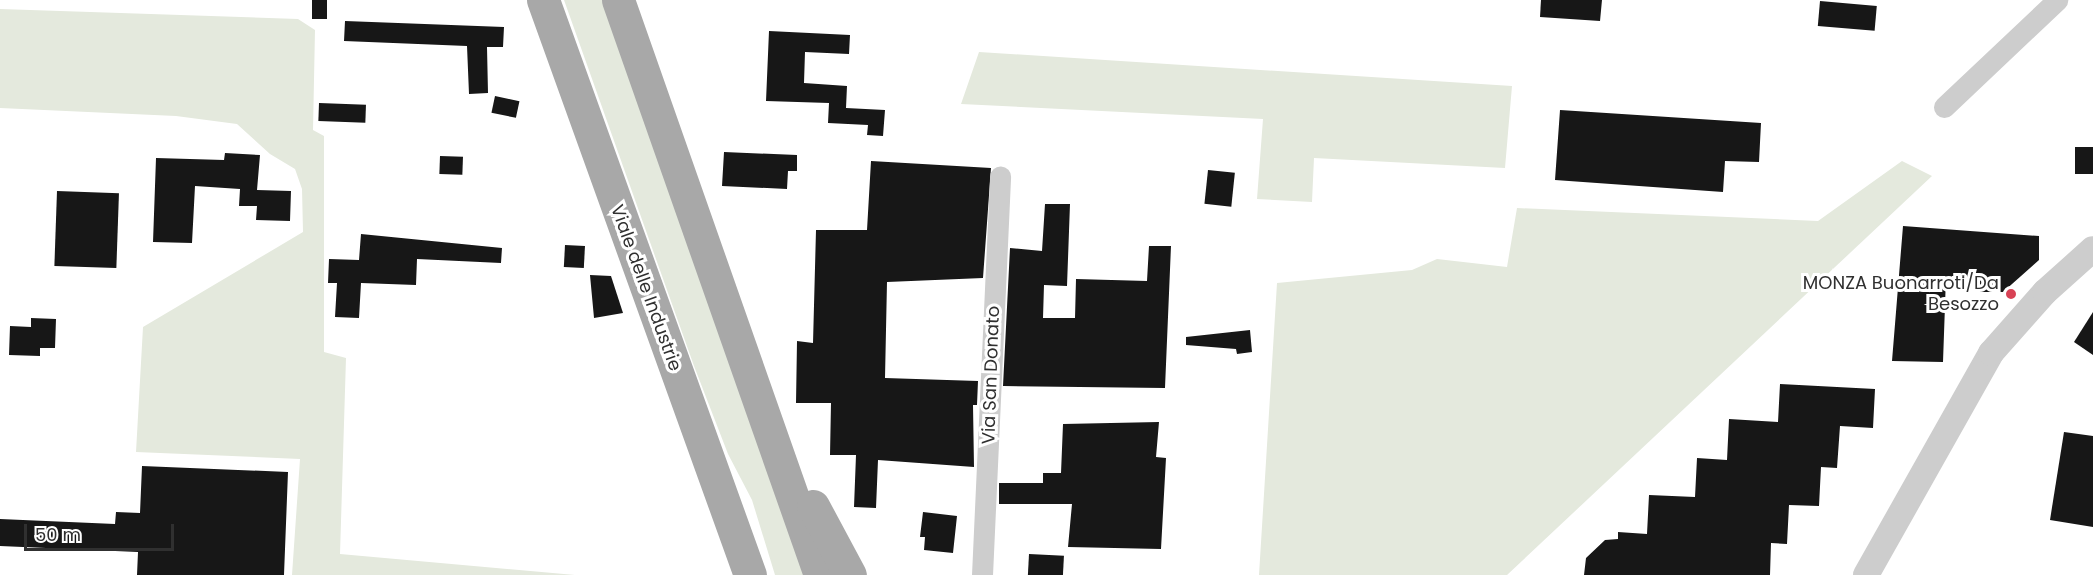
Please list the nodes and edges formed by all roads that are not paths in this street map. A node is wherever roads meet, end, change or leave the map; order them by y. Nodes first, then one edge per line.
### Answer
1 (543, 0) edge
2 (618, 0) edge
3 (2057, 0) edge
4 (1944, 107) dead end
5 (1000, 176) dead end
6 (2093, 249) edge
7 (693, 415) junction
8 (765, 417) junction
9 (731, 575) edge
10 (750, 575) edge
11 (820, 575) edge
12 (850, 575) edge
13 (982, 575) edge
14 (1866, 575) edge

1 - 7 main road, Viale delle Industrie
2 - 8 main road
3 - 4 street
5 - 13 street, Via San Donato
6 - 14 street
7 - 9 main road
7 - 10 main road, Viale delle Industrie
8 - 11 main road
8 - 12 main road

